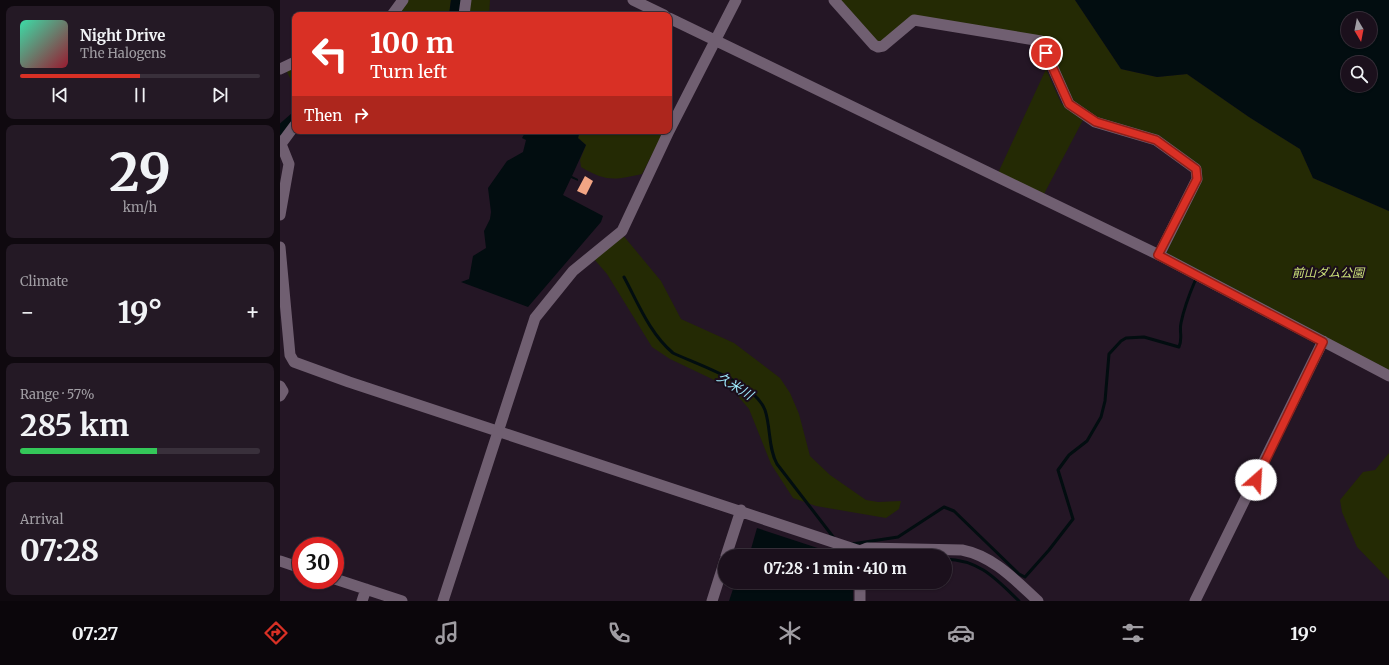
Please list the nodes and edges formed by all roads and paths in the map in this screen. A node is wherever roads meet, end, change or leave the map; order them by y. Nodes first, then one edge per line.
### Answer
1 (403, 0) edge
2 (466, 0) edge
3 (633, 0) edge
4 (736, 0) edge
5 (834, 0) edge
6 (394, 12) edge
7 (464, 12) edge
8 (658, 12) edge
9 (672, 19) edge
10 (716, 40) junction
11 (292, 64) edge
12 (280, 70) edge
13 (672, 125) edge
14 (292, 129) edge
15 (668, 134) edge
16 (280, 215) edge
17 (280, 247) edge
18 (1158, 255) junction
19 (1323, 342) junction
20 (1389, 376) edge
21 (280, 386) edge
22 (280, 396) edge
23 (499, 431) junction
24 (741, 510) junction
25 (728, 549) edge
26 (849, 549) edge
27 (866, 549) edge
28 (914, 549) edge
29 (952, 550) edge
30 (280, 561) edge
31 (292, 565) edge
32 (344, 582) edge
33 (718, 582) edge
34 (366, 589) junction
35 (860, 589) edge
36 (362, 601) edge
37 (402, 601) edge
38 (443, 601) edge
39 (712, 601) edge
40 (860, 601) edge
41 (1038, 601) edge
42 (1195, 601) edge

1 - 6 street
2 - 7 street
3 - 8 street
4 - 10 street
5 - 18 street
9 - 10 street
10 - 13 street
10 - 18 street
11 - 12 street
14 - 16 street
15 - 23 street
17 - 23 street
18 - 19 street
19 - 20 street
19 - 42 street
21 - 22 street
23 - 24 street
23 - 38 street
24 - 25 street
24 - 26 street
27 - 28 street
29 - 41 street
30 - 31 street
32 - 34 street
33 - 39 street
34 - 36 street
34 - 37 street
35 - 40 street

